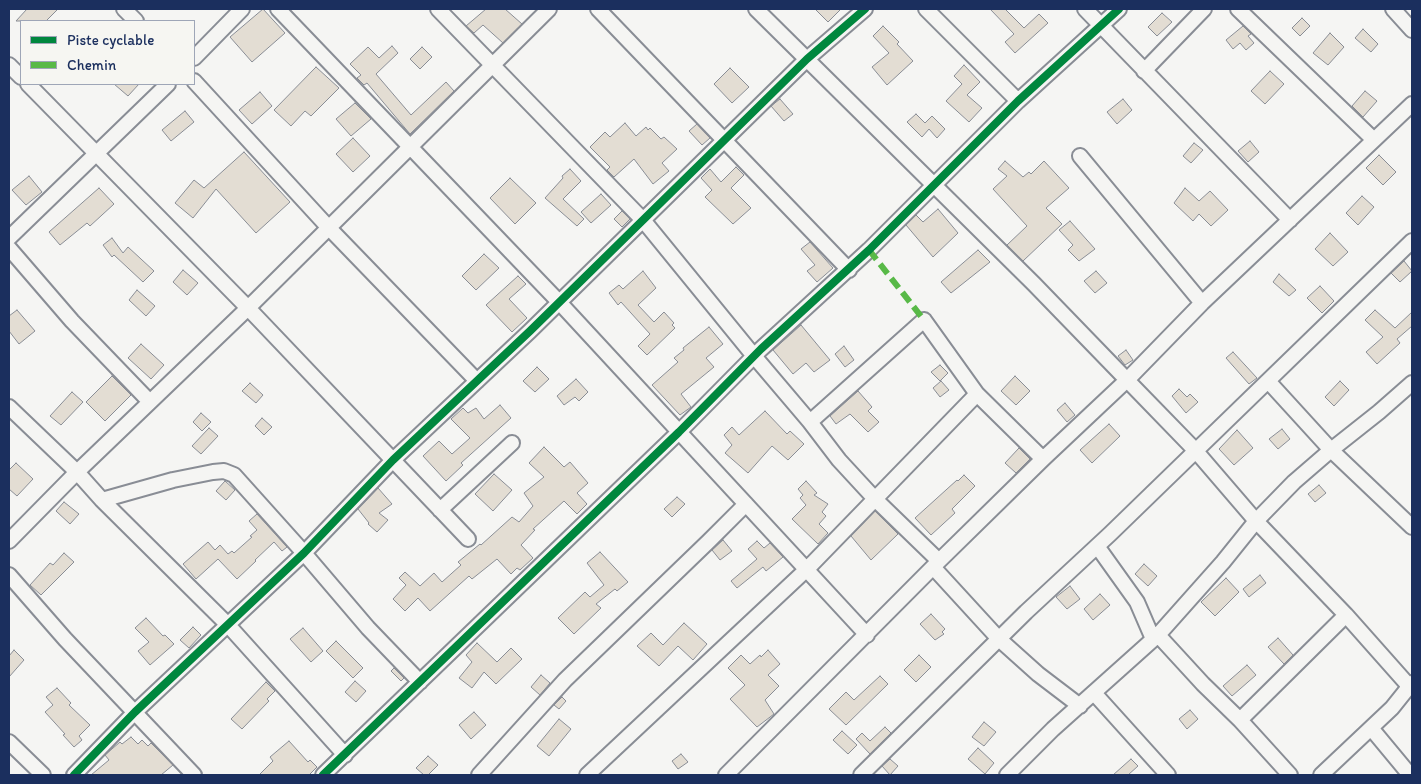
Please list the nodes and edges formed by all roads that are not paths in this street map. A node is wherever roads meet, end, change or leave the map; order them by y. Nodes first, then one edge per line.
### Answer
1 (124, 9) edge
2 (242, 9) edge
3 (278, 9) edge
4 (438, 9) edge
5 (549, 9) edge
6 (598, 9) edge
7 (756, 9) edge
8 (865, 9) edge
9 (926, 9) edge
10 (1085, 9) edge
11 (1119, 9) edge
12 (1204, 9) edge
13 (1238, 9) edge
14 (1393, 9) edge
15 (135, 20) edge
16 (1101, 26) junction
17 (1412, 30) edge
18 (195, 57) edge
19 (808, 59) junction
20 (9, 65) edge
21 (492, 65) junction
22 (1144, 71) junction
23 (20, 76) edge
24 (195, 82) edge
25 (29, 85) edge
26 (167, 85) edge
27 (1018, 100) junction
28 (1412, 104) edge
29 (725, 140) junction
30 (1374, 140) junction
31 (410, 147) junction
32 (97, 154) junction
33 (1080, 156) dead end
34 (934, 186) junction
35 (643, 220) junction
36 (1290, 220) junction
37 (329, 228) junction
38 (9, 238) edge
39 (1412, 241) edge
40 (9, 248) edge
41 (849, 270) junction
42 (559, 302) junction
43 (1202, 303) junction
44 (248, 308) junction
45 (754, 356) junction
46 (1127, 380) junction
47 (477, 381) junction
48 (1268, 381) junction
49 (1412, 383) edge
50 (977, 394) junction
51 (150, 402) junction
52 (9, 407) edge
53 (810, 422) junction
54 (679, 432) junction
55 (512, 443) dead end
56 (1195, 450) junction
57 (1331, 450) junction
58 (1044, 459) junction
59 (393, 460) junction
60 (77, 472) junction
61 (875, 499) junction
62 (102, 500) junction
63 (746, 504) junction
64 (440, 510) junction
65 (1256, 521) junction
66 (1412, 527) edge
67 (468, 539) dead end
68 (9, 541) edge
69 (1097, 546) junction
70 (304, 552) junction
71 (936, 564) junction
72 (807, 569) junction
73 (9, 575) edge
74 (1346, 615) junction
75 (228, 625) junction
76 (867, 635) junction
77 (1156, 637) junction
78 (999, 639) junction
79 (420, 682) junction
80 (1411, 684) edge
81 (1094, 693) junction
82 (1080, 706) junction
83 (136, 712) junction
84 (1240, 720) junction
85 (1371, 728) junction
86 (9, 742) edge
87 (345, 755) junction
88 (43, 775) edge
89 (74, 775) edge
90 (194, 775) edge
91 (323, 775) edge
92 (478, 775) edge
93 (587, 775) edge
94 (726, 775) edge
95 (861, 775) edge
96 (1007, 775) edge
97 (1168, 775) edge
98 (1290, 775) edge
99 (1321, 775) edge
100 (1410, 775) edge

1 - 15 street
2 - 18 street
3 - 31 street
4 - 21 street
5 - 21 street
6 - 29 street
7 - 19 street
8 - 19 street
9 - 27 street
10 - 16 street
11 - 16 street
12 - 22 street
13 - 30 street
14 - 17 street
16 - 22 street
16 - 27 street
19 - 29 street
19 - 34 street
20 - 23 street
21 - 31 street
21 - 35 street
22 - 36 street
24 - 37 street
25 - 32 street
26 - 32 street
27 - 34 street
28 - 30 street
29 - 35 street
29 - 41 street
30 - 36 street
31 - 37 street
31 - 42 street
32 - 38 street
32 - 44 street
33 - 43 street
34 - 41 street
34 - 46 street
35 - 42 street
35 - 45 street
36 - 43 street
37 - 44 street
37 - 47 street
39 - 48 street
40 - 51 street
41 - 45 street
42 - 47 street
42 - 54 street
43 - 46 street
44 - 51 street
44 - 59 street
45 - 53 street
45 - 54 street
46 - 56 street
46 - 58 street
47 - 59 street
48 - 56 street
48 - 57 street
49 - 57 street
50 - 53 street
50 - 58 street
50 - 61 street
51 - 60 street
52 - 60 street
53 - 61 street
54 - 63 street
54 - 79 street
55 - 64 street
56 - 65 street
56 - 69 street
57 - 65 street
57 - 66 street
58 - 71 street
59 - 64 street
59 - 70 street
60 - 62 street
60 - 68 street
61 - 71 street
61 - 72 street
62 - 70 street
62 - 75 street
63 - 72 street
63 - 92 street
64 - 67 street
65 - 74 street
65 - 77 street
69 - 77 street
69 - 78 street
70 - 75 street
70 - 79 street
71 - 76 street
71 - 78 street
72 - 76 street
72 - 93 street
73 - 83 street
74 - 80 street
74 - 84 street
75 - 83 street
75 - 87 street
76 - 94 street
77 - 81 street
77 - 84 street
78 - 82 street
78 - 95 street
79 - 87 street
80 - 85 street
81 - 82 street
81 - 97 street
82 - 96 street
83 - 89 street
83 - 90 street
84 - 98 street
85 - 99 street
85 - 100 street
86 - 88 street
87 - 91 street

